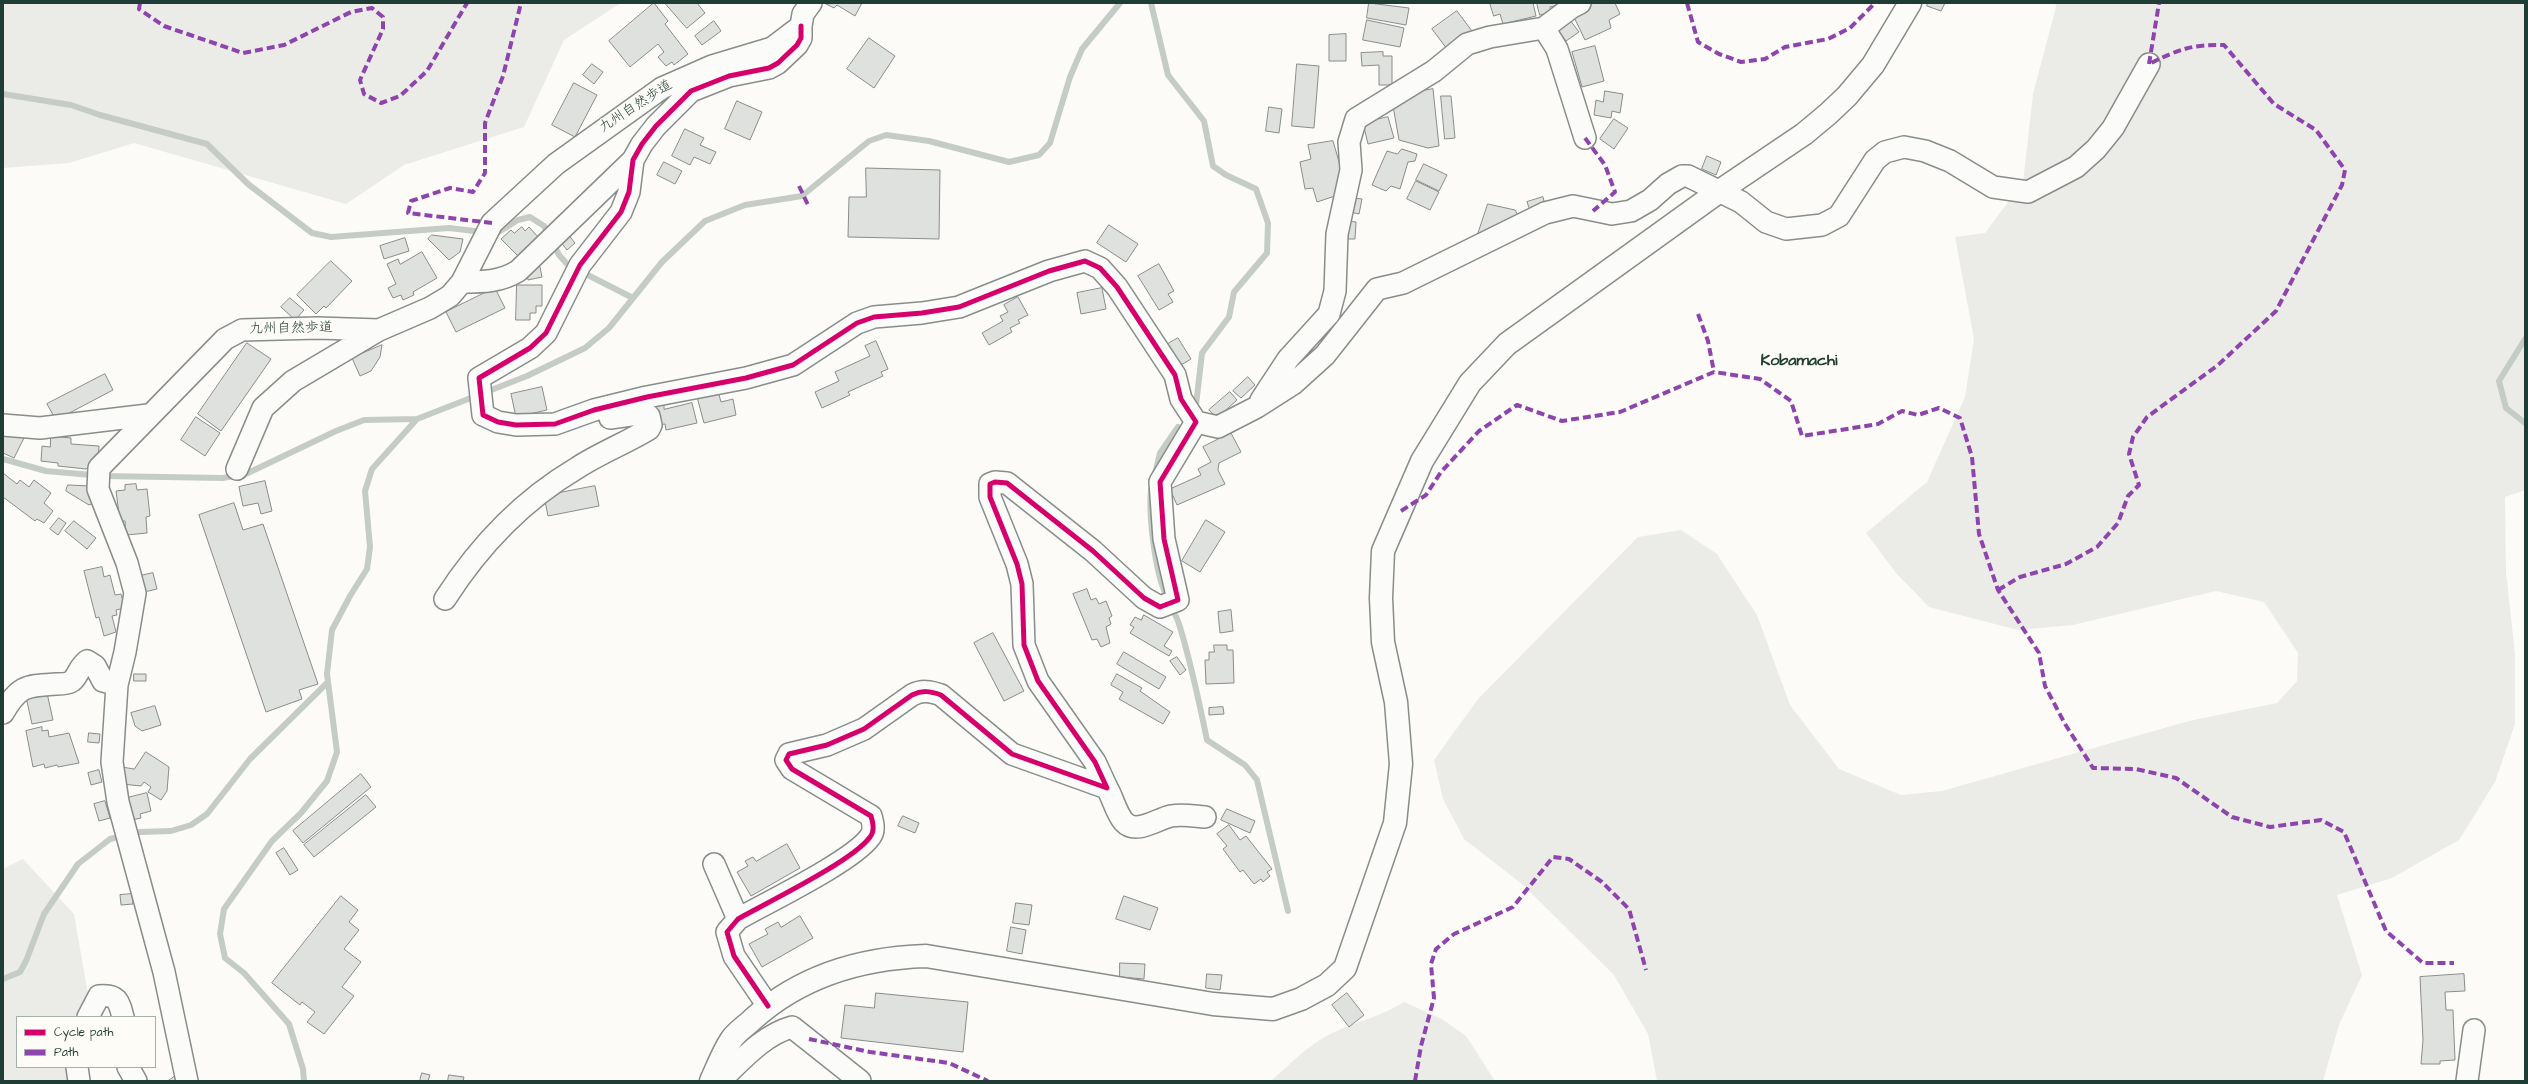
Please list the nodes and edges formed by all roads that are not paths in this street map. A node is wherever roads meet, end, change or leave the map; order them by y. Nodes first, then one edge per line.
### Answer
1 (1580, 3) edge
2 (1910, 3) edge
3 (801, 11) edge
4 (1544, 28) junction
5 (2149, 64) dead end
6 (1585, 138) dead end
7 (633, 160) junction
8 (1721, 190) junction
9 (462, 282) junction
10 (379, 330) junction
11 (1257, 407) junction
12 (148, 415) junction
13 (1196, 422) junction
14 (555, 424) junction
15 (3, 426) edge
16 (237, 469) dead end
17 (445, 599) dead end
18 (117, 685) junction
19 (3, 713) edge
20 (1107, 788) junction
21 (1205, 817) dead end
22 (714, 864) dead end
23 (738, 919) junction
24 (768, 1006) junction
25 (89, 1016) edge
26 (123, 1016) edge
27 (2474, 1030) dead end
28 (76, 1068) edge
29 (129, 1068) edge
30 (79, 1081) edge
31 (136, 1081) edge
32 (187, 1081) edge
33 (711, 1081) edge
34 (720, 1081) edge
35 (860, 1081) edge
36 (2467, 1081) edge

1 - 4 street
2 - 8 street
3 - 7 street
3 - 9 street, 九州自然歩道
4 - 6 street
4 - 11 street
5 - 8 street
7 - 9 street
7 - 14 street
8 - 11 street
8 - 24 street
9 - 10 street, 九州自然歩道
10 - 12 street, 九州自然歩道
10 - 16 street
11 - 13 street
12 - 15 street
12 - 18 street, 九州自然歩道
13 - 14 street
13 - 20 street
14 - 17 street
18 - 19 street
18 - 32 street
20 - 21 street
20 - 23 street
22 - 23 street
23 - 24 street
24 - 33 street
25 - 26 street
27 - 36 street
28 - 30 street
29 - 31 street
34 - 35 street

